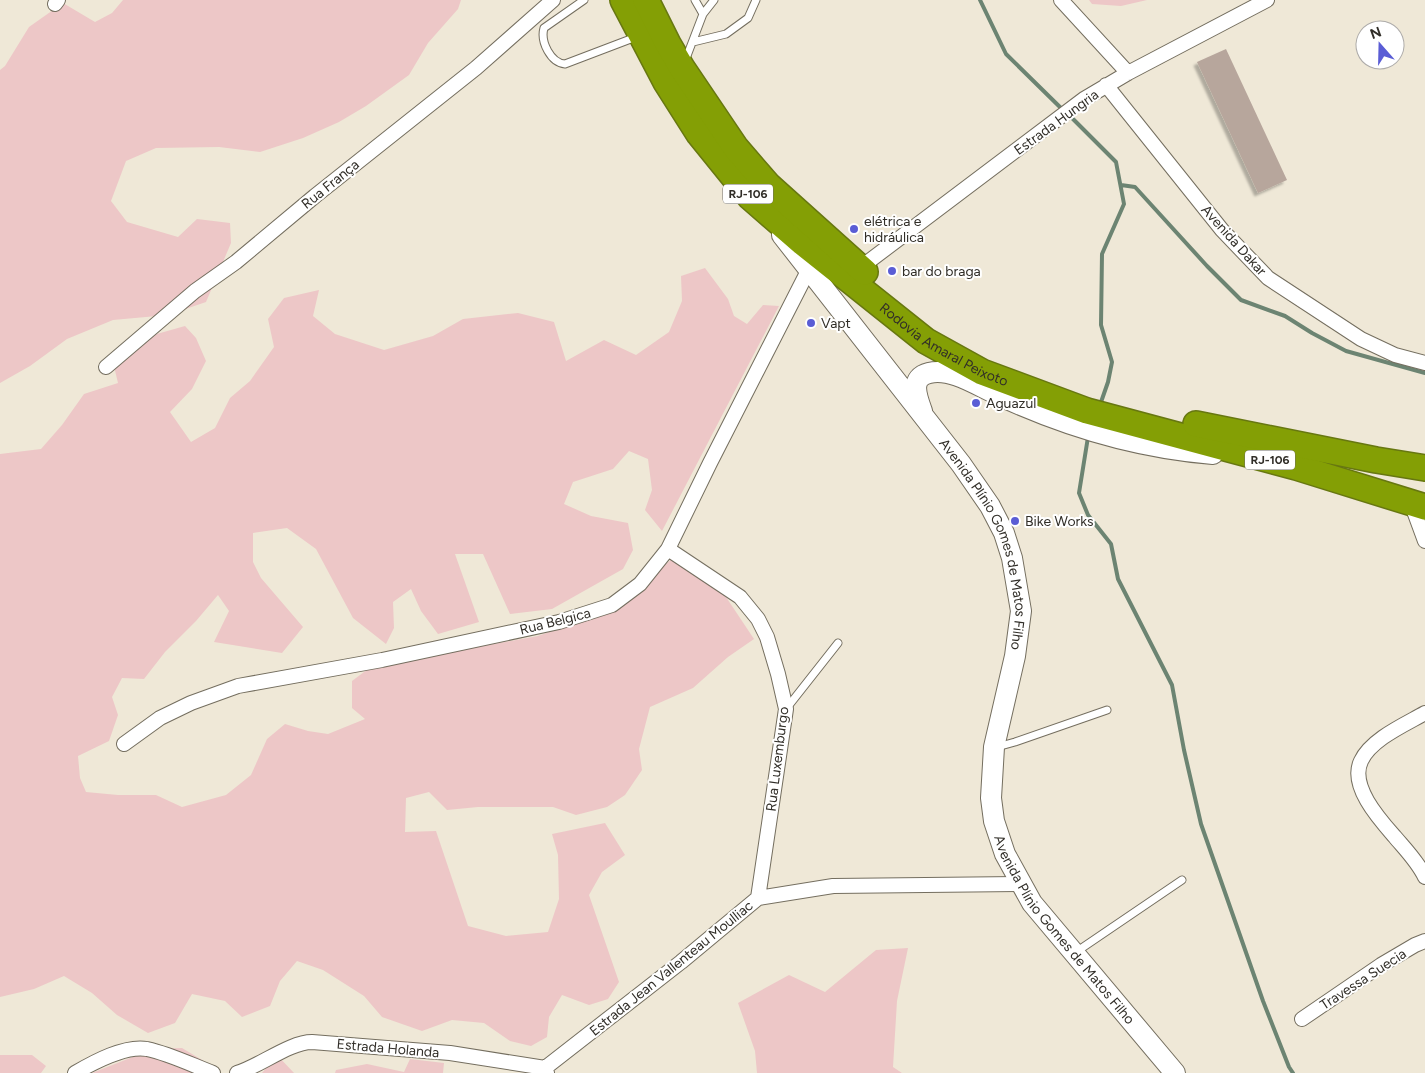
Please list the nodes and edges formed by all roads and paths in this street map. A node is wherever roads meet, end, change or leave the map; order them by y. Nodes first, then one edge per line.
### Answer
1 (553, 0) edge
2 (584, 0) edge
3 (623, 0) edge
4 (646, 0) edge
5 (695, 0) edge
6 (714, 0) edge
7 (756, 0) edge
8 (1061, 0) edge
9 (1268, 0) edge
10 (703, 14) junction
11 (640, 35) junction
12 (693, 42) junction
13 (682, 68) junction
14 (1128, 73) junction
15 (1106, 85) junction
16 (750, 196) junction
17 (860, 268) junction
18 (809, 269) junction
19 (1425, 363) edge
20 (106, 367) dead end
21 (1099, 416) junction
22 (925, 420) junction
23 (1425, 468) edge
24 (1418, 505) edge
25 (1425, 541) edge
26 (668, 549) junction
27 (838, 643) dead end
28 (786, 709) junction
29 (1107, 710) dead end
30 (1425, 713) edge
31 (124, 744) dead end
32 (994, 747) junction
33 (1425, 877) edge
34 (1182, 880) dead end
35 (1022, 884) junction
36 (758, 898) junction
37 (1425, 942) edge
38 (1074, 954) junction
39 (1302, 1019) dead end
40 (546, 1071) edge
41 (75, 1073) edge
42 (213, 1073) edge
43 (237, 1073) edge
44 (1175, 1073) edge

1 - 20 street, Rua França
2 - 11 lane
3 - 11 highway, Rodovia Amaral Peixoto / RJ-106
4 - 13 highway, Rodovia Amaral Peixoto / RJ-106
5 - 10 lane
6 - 10 lane
7 - 12 lane
8 - 14 street
9 - 14 street, Estrada Hungria
10 - 12 lane
11 - 16 highway, Rodovia Amaral Peixoto / RJ-106
12 - 13 lane
13 - 17 highway, Rodovia Amaral Peixoto / RJ-106
14 - 15 street, Estrada Hungria
15 - 17 street, Estrada Hungria
15 - 19 street, Avenida Dakar
16 - 18 main road, Avenida Plínio Gomes de Matos Filho
16 - 21 highway, Rodovia Amaral Peixoto / RJ-106
17 - 21 highway, Rodovia Amaral Peixoto / RJ-106
18 - 22 main road, Avenida Plínio Gomes de Matos Filho
18 - 26 street, Rua Belgica
21 - 22 main road
21 - 23 highway, Rodovia Amaral Peixoto / RJ-106
21 - 24 highway, Rodovia Amaral Peixoto / RJ-106
22 - 32 main road, Avenida Plínio Gomes de Matos Filho
24 - 25 street
26 - 28 street, Rua Luxemburgo
26 - 31 street, Rua Belgica
27 - 28 lane
28 - 36 street, Rua Luxemburgo
29 - 32 lane
30 - 33 street
32 - 35 main road, Avenida Plínio Gomes de Matos Filho
34 - 38 lane
35 - 36 street, Estrada Jean Vallenteau Moulliac
35 - 38 main road, Avenida Plínio Gomes de Matos Filho
36 - 40 street, Estrada Jean Vallenteau Moulliac
37 - 39 street, Travessa Suecia
38 - 44 main road, Avenida Plínio Gomes de Matos Filho
40 - 43 street, Estrada Holanda
41 - 42 street

